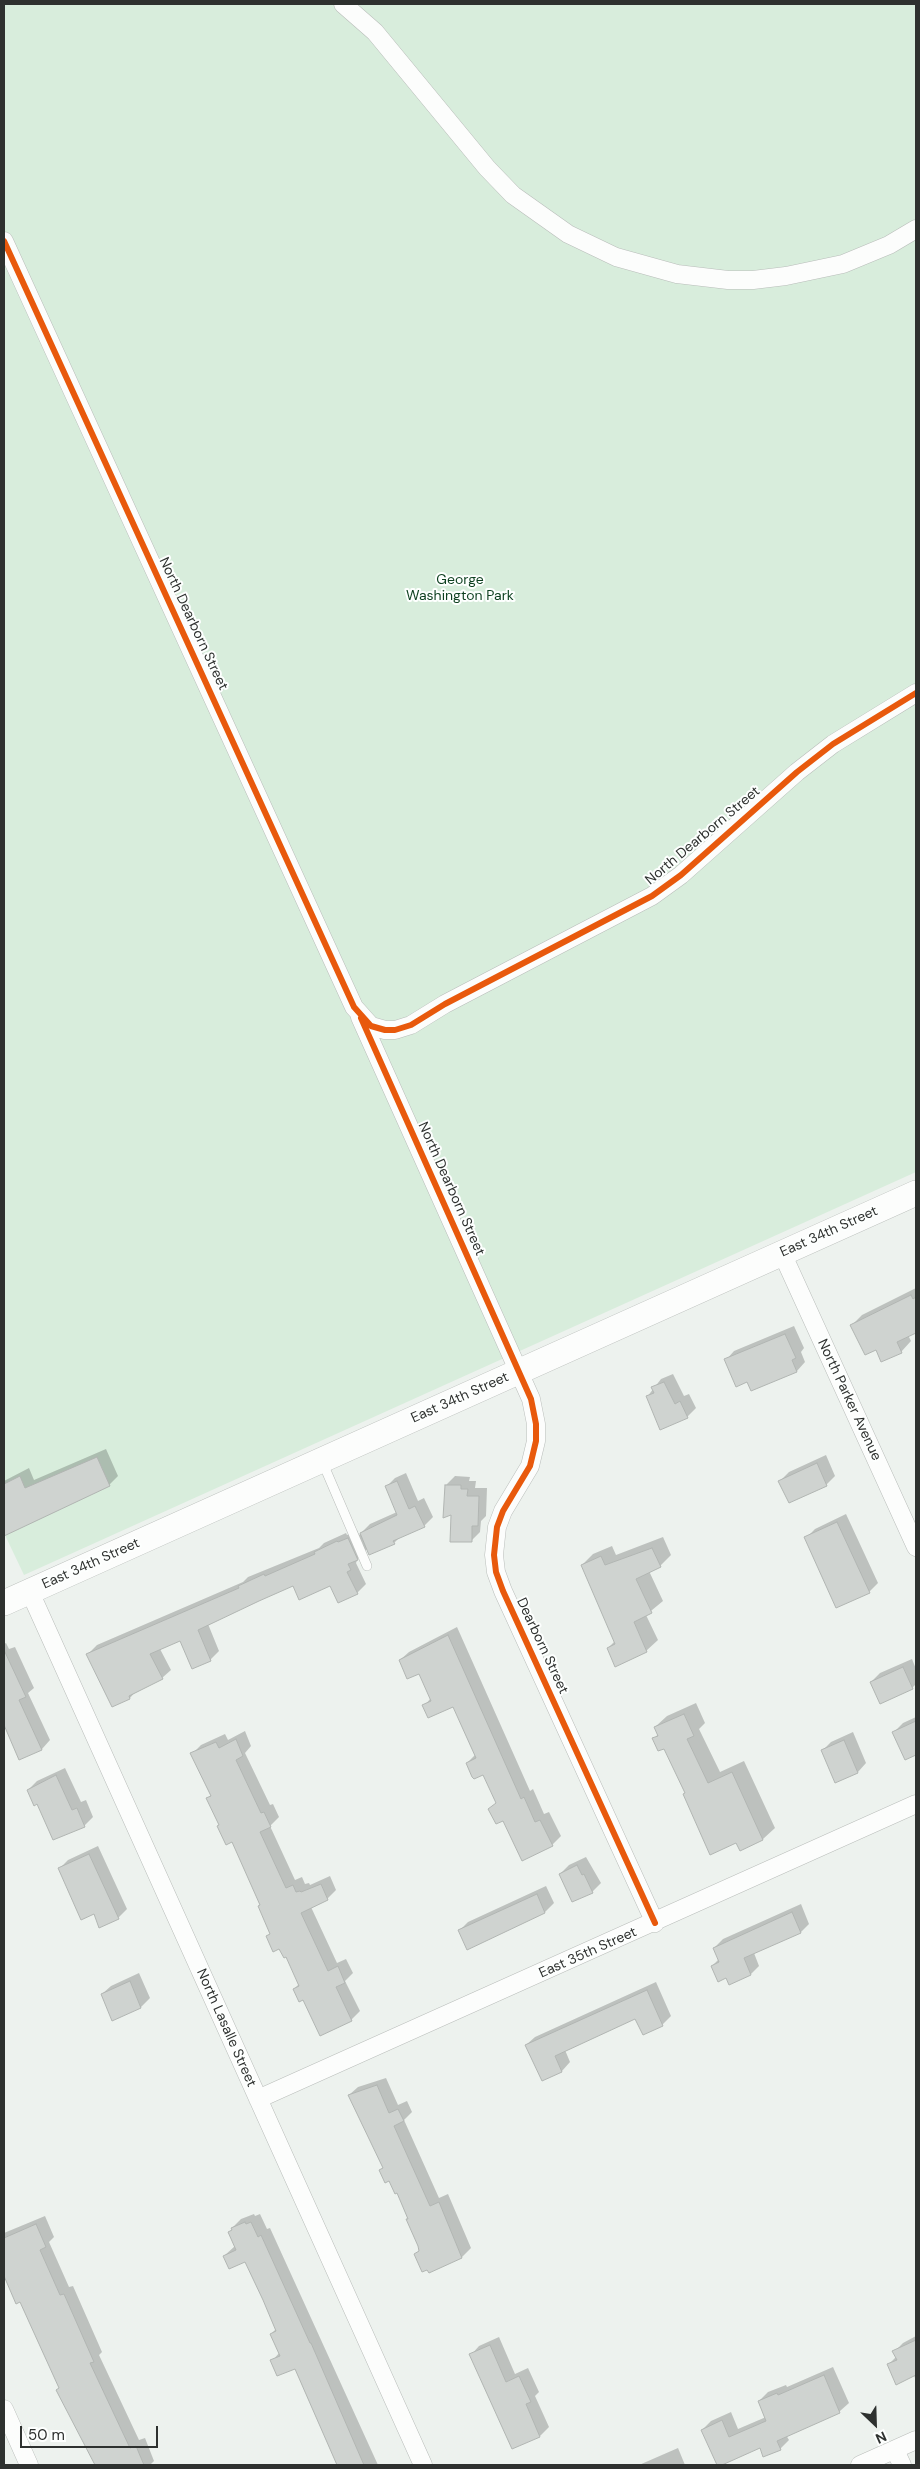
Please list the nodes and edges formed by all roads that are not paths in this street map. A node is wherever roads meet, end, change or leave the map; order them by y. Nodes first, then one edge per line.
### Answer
1 (343, 4) edge
2 (916, 229) edge
3 (4, 241) edge
4 (916, 693) edge
5 (360, 1016) junction
6 (916, 1192) edge
7 (782, 1253) junction
8 (519, 1372) junction
9 (322, 1460) junction
10 (916, 1547) edge
11 (367, 1566) dead end
12 (30, 1592) junction
13 (4, 1603) edge
14 (916, 1804) edge
15 (655, 1922) junction
16 (258, 2099) junction
17 (4, 2409) edge
18 (916, 2440) edge
19 (899, 2458) edge
20 (29, 2465) edge
21 (423, 2465) edge
22 (860, 2465) edge

1 - 2 street
3 - 5 street, North Dearborn Street
4 - 5 street, North Dearborn Street
5 - 8 street, North Dearborn Street
6 - 7 main road, East 34th Street
7 - 8 main road, East 34th Street
7 - 10 street, North Parker Avenue
8 - 9 main road, East 34th Street
8 - 15 street, Dearborn Street
9 - 11 lane
9 - 12 main road, East 34th Street
12 - 13 main road, East 34th Street
12 - 16 street, North Lasalle Street
14 - 15 street, East 35th Street
15 - 16 street, East 35th Street
16 - 21 street, North Lasalle Street
17 - 20 street
18 - 19 street
19 - 22 street

